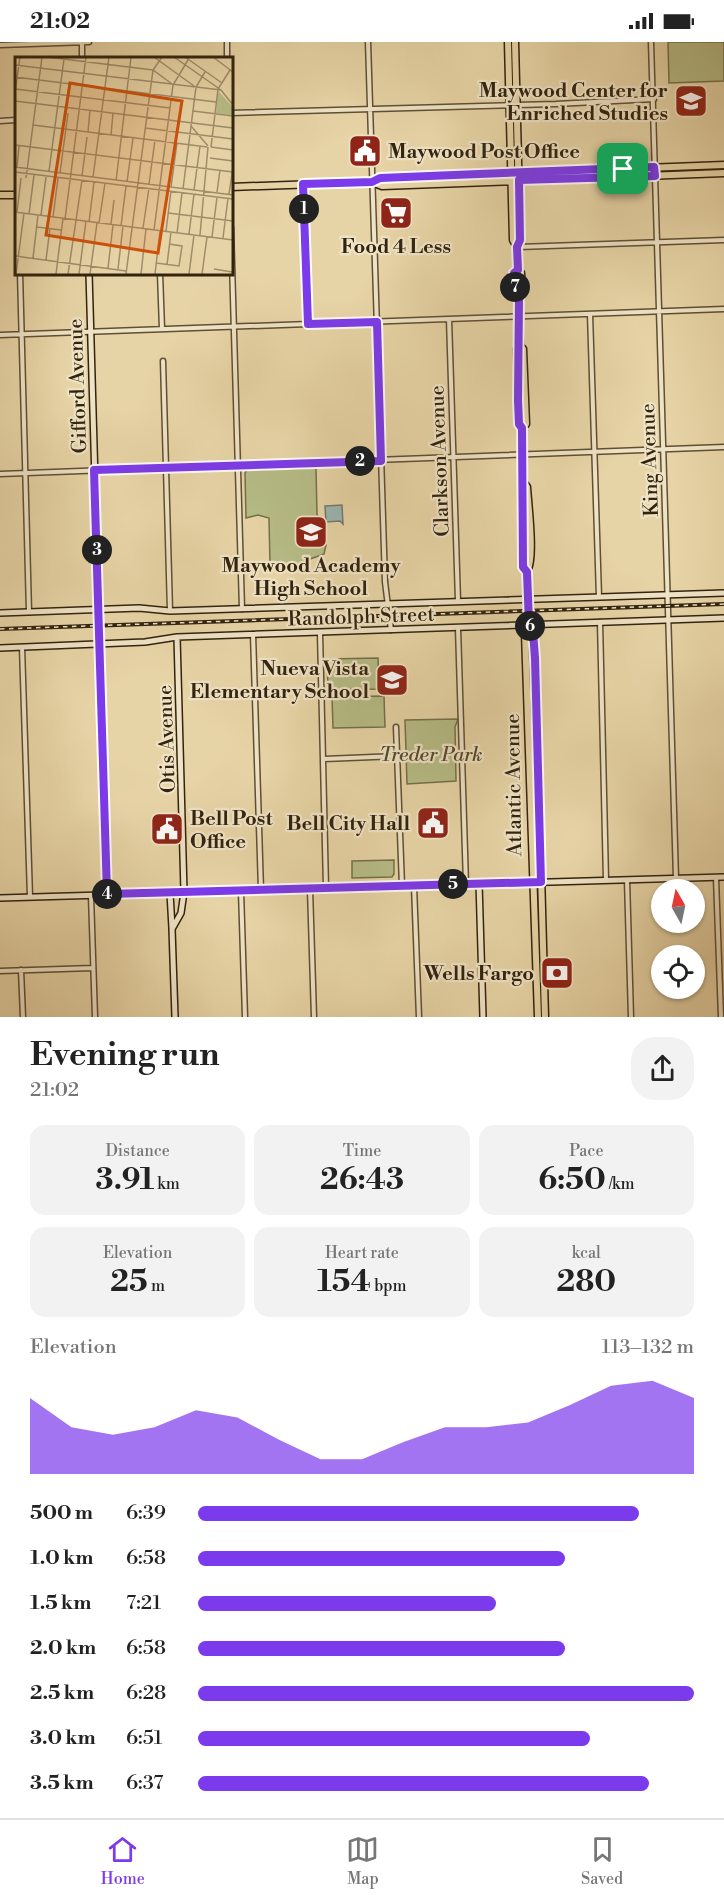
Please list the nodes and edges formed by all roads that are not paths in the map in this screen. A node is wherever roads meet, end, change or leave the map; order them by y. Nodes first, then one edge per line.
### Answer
1 (82, 42) edge
2 (89, 42) edge
3 (368, 42) edge
4 (508, 42) edge
5 (515, 42) edge
6 (651, 42) edge
7 (0, 45) edge
8 (654, 99) junction
9 (508, 105) junction
10 (517, 105) junction
11 (370, 109) junction
12 (232, 113) edge
13 (15, 120) edge
14 (0, 121) edge
15 (724, 165) edge
16 (654, 167) junction
17 (510, 172) junction
18 (519, 172) junction
19 (724, 173) edge
20 (655, 176) junction
21 (519, 180) junction
22 (510, 181) junction
23 (372, 182) junction
24 (303, 184) junction
25 (232, 186) edge
26 (724, 240) edge
27 (657, 242) junction
28 (517, 247) junction
29 (232, 261) edge
30 (20, 274) edge
31 (88, 274) edge
32 (160, 274) edge
33 (724, 309) edge
34 (659, 312) junction
35 (591, 314) junction
36 (519, 316) junction
37 (449, 319) junction
38 (377, 322) junction
39 (308, 324) junction
40 (234, 327) junction
41 (162, 329) junction
42 (90, 332) junction
43 (21, 334) junction
44 (0, 335) edge
45 (163, 361) dead end
46 (724, 447) edge
47 (663, 449) junction
48 (595, 451) junction
49 (523, 456) junction
50 (454, 458) junction
51 (381, 461) junction
52 (238, 465) junction
53 (166, 468) junction
54 (94, 470) junction
55 (25, 473) junction
56 (0, 474) edge
57 (724, 593) edge
58 (668, 595) junction
59 (599, 597) junction
60 (458, 601) junction
61 (528, 601) junction
62 (387, 605) junction
63 (242, 609) junction
64 (99, 610) junction
65 (170, 611) junction
66 (29, 612) junction
67 (0, 613) edge
68 (724, 618) edge
69 (668, 620) junction
70 (600, 622) junction
71 (529, 624) junction
72 (458, 628) junction
73 (391, 630) junction
74 (320, 633) junction
75 (253, 634) junction
76 (177, 637) junction
77 (100, 644) junction
78 (22, 647) junction
79 (0, 648) edge
80 (396, 727) dead end
81 (398, 756) junction
82 (324, 759) junction
83 (716, 877) junction
84 (724, 877) edge
85 (676, 878) junction
86 (627, 879) junction
87 (606, 880) junction
88 (531, 882) junction
89 (541, 882) junction
90 (466, 884) junction
91 (479, 884) junction
92 (414, 885) junction
93 (402, 886) junction
94 (326, 888) junction
95 (310, 889) junction
96 (261, 890) junction
97 (241, 891) junction
98 (184, 892) junction
99 (170, 893) junction
100 (107, 894) junction
101 (91, 895) junction
102 (0, 897) edge
103 (30, 897) junction
104 (172, 930) junction
105 (93, 968) junction
106 (21, 970) junction
107 (0, 971) edge
108 (23, 1017) edge
109 (95, 1017) edge
110 (175, 1017) edge
111 (245, 1017) edge
112 (314, 1017) edge
113 (418, 1017) edge
114 (483, 1017) edge
115 (538, 1017) edge
116 (545, 1017) edge
117 (631, 1017) edge
118 (721, 1017) edge

1 - 2 street
1 - 7 street
3 - 11 street
4 - 9 main road
5 - 10 main road
6 - 8 street, King Avenue
8 - 10 street
8 - 16 street, King Avenue
9 - 10 street
9 - 11 street
9 - 17 main road
10 - 18 main road
11 - 12 street
11 - 23 street
13 - 14 street
15 - 16 main road
16 - 18 main road
16 - 20 street, King Avenue
17 - 18 main road
17 - 22 main road
17 - 23 main road
18 - 21 main road
19 - 20 main road
20 - 21 main road
20 - 27 street, King Avenue
21 - 22 main road
21 - 28 main road
22 - 23 main road
22 - 28 main road
23 - 24 main road
23 - 38 street
24 - 25 main road
24 - 39 street
26 - 27 street
27 - 28 street
27 - 34 street, King Avenue
28 - 36 main road, Atlantic Avenue
29 - 40 street
30 - 43 street
31 - 42 street, Gifford Avenue
32 - 41 street
33 - 34 street
34 - 35 street
34 - 47 street, King Avenue
35 - 36 street
35 - 48 street
36 - 37 street
36 - 49 main road, Atlantic Avenue
37 - 38 street
37 - 50 street, Clarkson Avenue
38 - 39 street
38 - 51 street
39 - 40 street
40 - 41 street
40 - 52 street
41 - 42 street
42 - 43 street
42 - 54 street, Gifford Avenue
43 - 44 street
43 - 55 street
45 - 53 street
46 - 47 street
47 - 48 street
47 - 58 street, King Avenue
48 - 49 street
48 - 59 street
49 - 50 street
49 - 61 main road, Atlantic Avenue
50 - 51 street
50 - 60 street, Clarkson Avenue
51 - 52 street
51 - 62 street
52 - 53 street
52 - 63 street
53 - 54 street
53 - 65 street
54 - 55 street
54 - 64 street, Gifford Avenue
55 - 56 street
55 - 66 street
57 - 58 street, Randolph Street
58 - 59 street, Randolph Street
58 - 69 street, King Avenue
59 - 61 street, Randolph Street
60 - 61 street, Randolph Street
60 - 62 street, Randolph Street
61 - 71 main road, Atlantic Avenue
62 - 63 street, Randolph Street
62 - 73 street
63 - 65 street, Randolph Street
64 - 65 street, Randolph Street
64 - 66 street, Randolph Street
64 - 77 street, Gifford Avenue
66 - 67 street, Randolph Street
68 - 69 street, Randolph Street
69 - 70 street, Randolph Street
69 - 85 street, King Avenue
70 - 71 street, Randolph Street
70 - 87 street
71 - 72 street, Randolph Street
71 - 88 main road, Atlantic Avenue
71 - 89 main road, Atlantic Avenue
72 - 73 street, Randolph Street
72 - 90 street
73 - 74 street, Randolph Street
74 - 75 street, Randolph Street
74 - 82 street
75 - 76 street, Randolph Street
75 - 96 street
76 - 77 street, Randolph Street
76 - 98 street, Otis Avenue
77 - 78 street, Randolph Street
77 - 100 street, Gifford Avenue
78 - 79 street, Randolph Street
78 - 103 street
80 - 81 street
81 - 82 street
81 - 93 street
82 - 94 street
83 - 84 street
83 - 85 street
83 - 118 street
85 - 86 street
86 - 87 street
86 - 117 street
87 - 89 street
88 - 89 street
88 - 91 street
88 - 115 main road, Atlantic Avenue
89 - 116 main road, Atlantic Avenue
90 - 91 street
90 - 92 street
91 - 114 street
92 - 93 street
92 - 113 street
93 - 94 street
94 - 95 street
95 - 96 street
95 - 112 street
96 - 97 street
97 - 98 street
97 - 111 street
98 - 99 street
98 - 104 street, Otis Avenue
99 - 100 street
99 - 104 street
100 - 101 street
101 - 103 street
101 - 105 street
102 - 103 street
104 - 110 street, Otis Avenue
105 - 106 street
105 - 109 street
106 - 107 street
106 - 108 street

